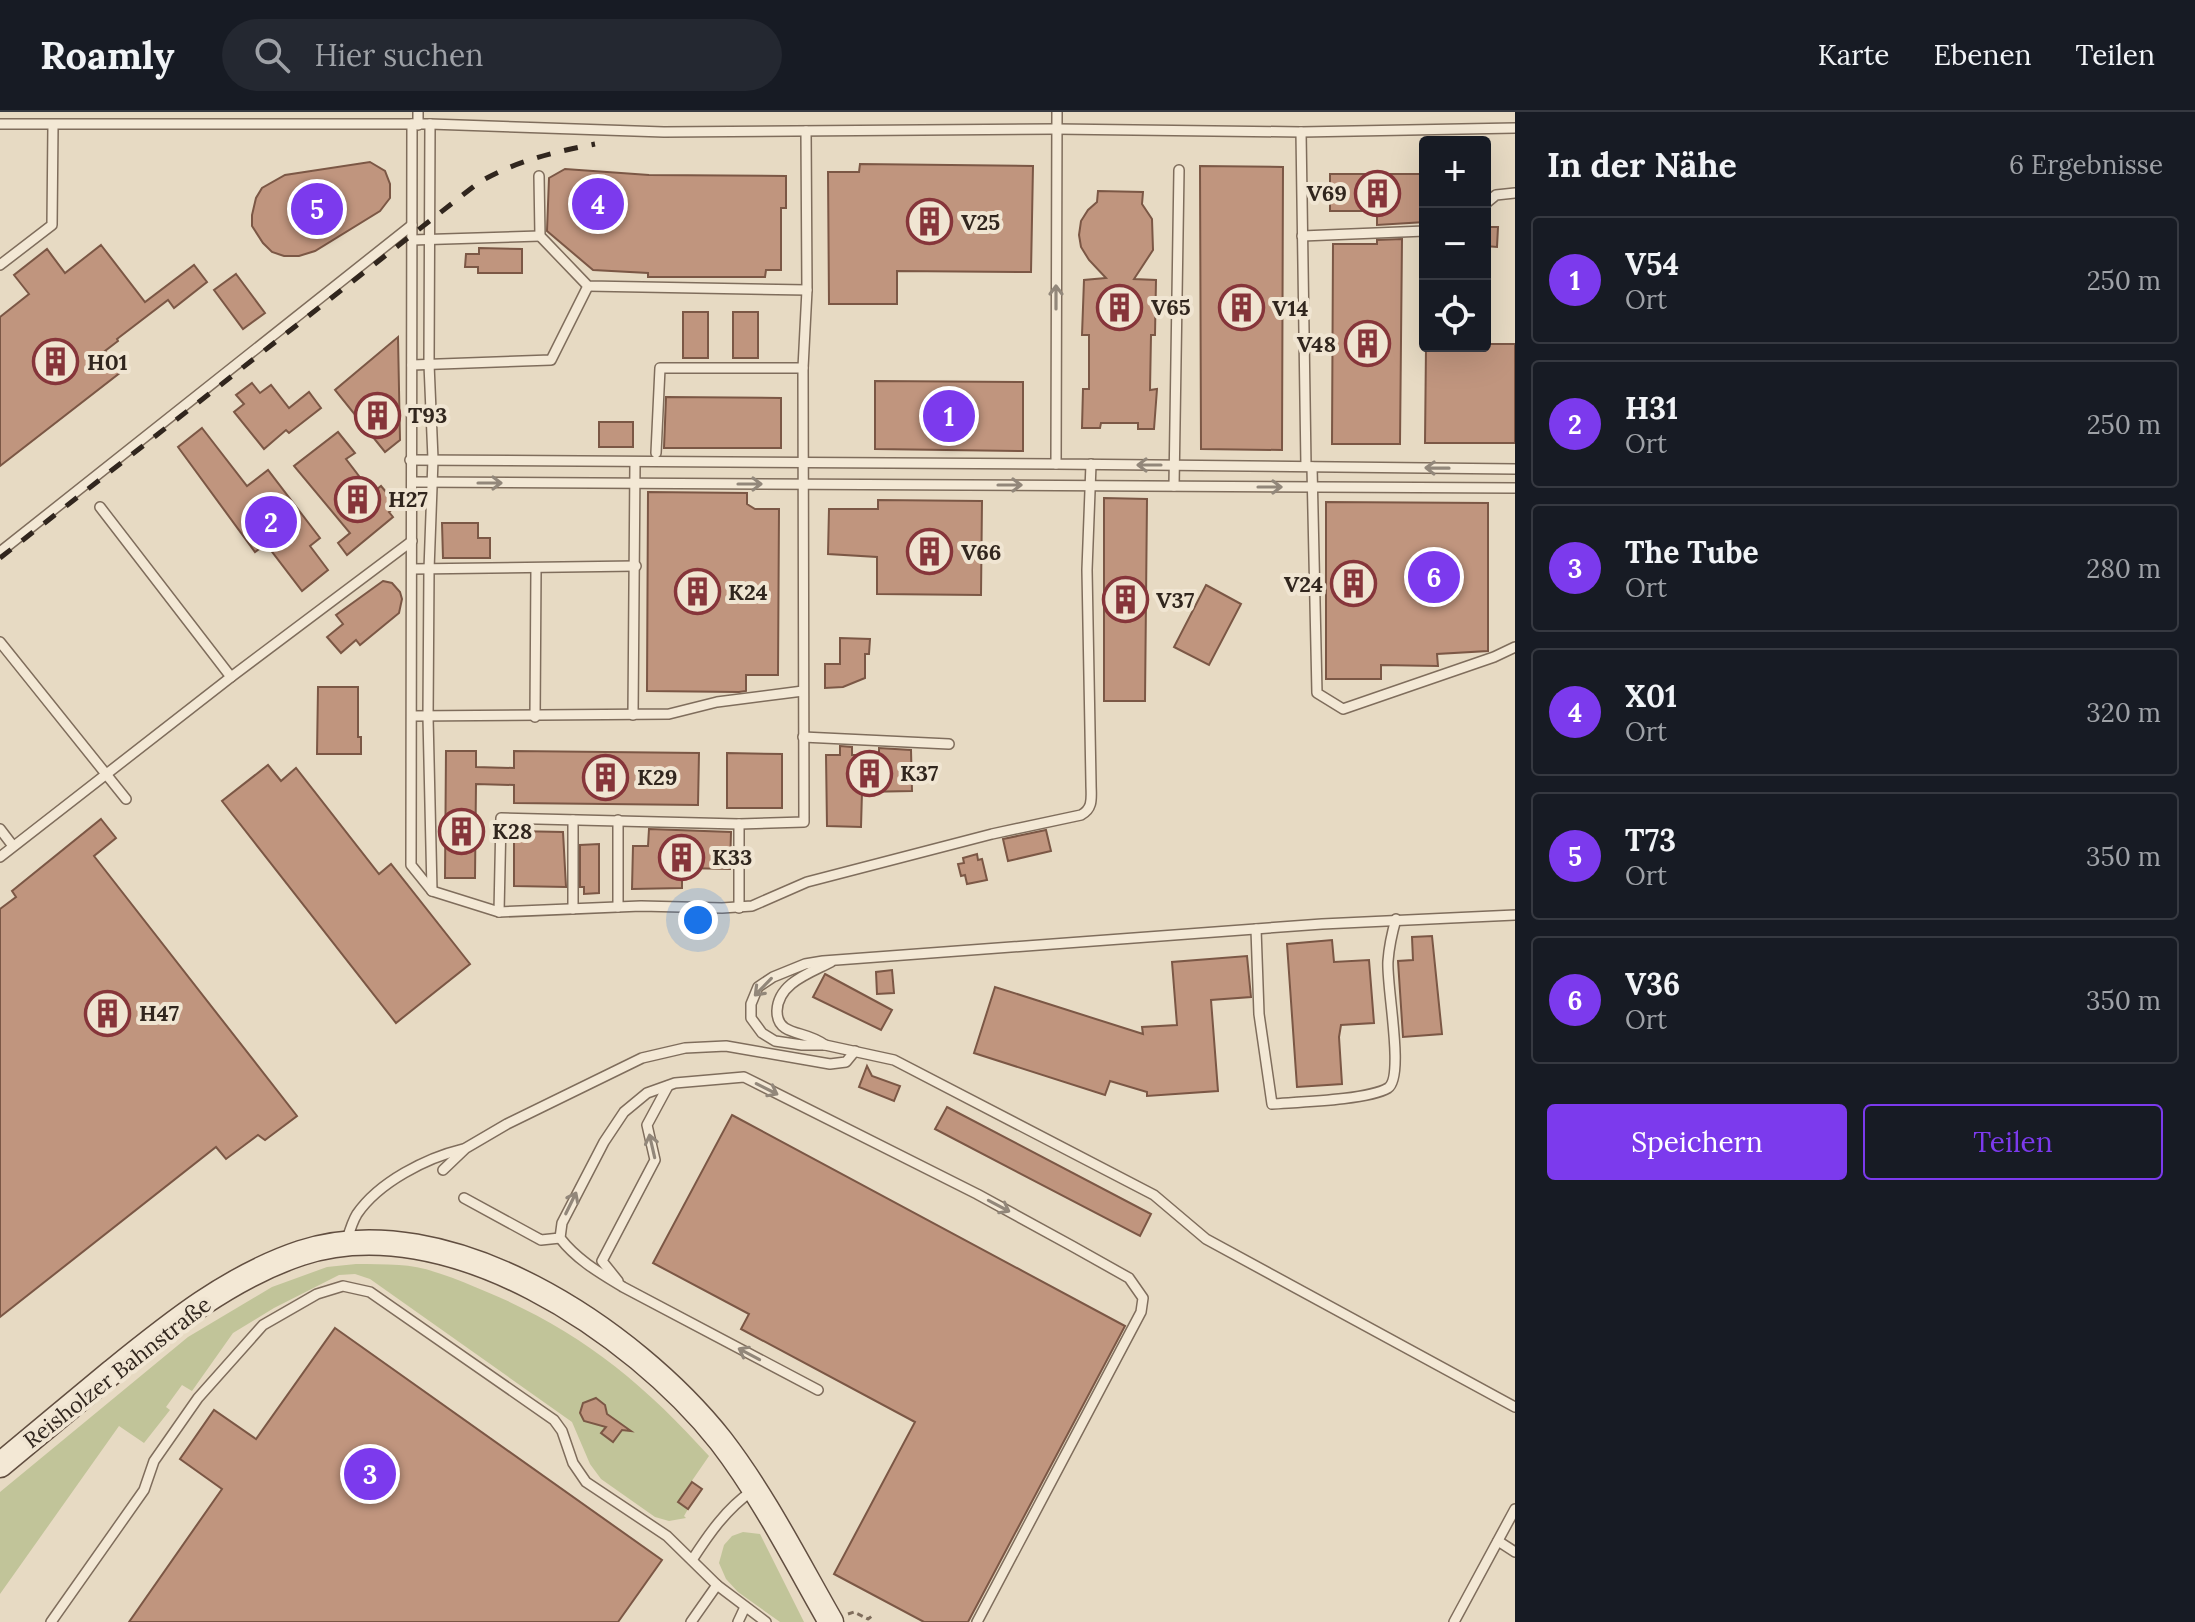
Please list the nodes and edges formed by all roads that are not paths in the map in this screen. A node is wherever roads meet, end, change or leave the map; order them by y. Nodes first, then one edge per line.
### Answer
1 (418, 112) edge
2 (1057, 112) edge
3 (0, 124) edge
4 (415, 124) junction
5 (430, 124) junction
6 (53, 125) junction
7 (1515, 128) edge
8 (1056, 129) junction
9 (806, 131) junction
10 (1301, 132) junction
11 (1179, 170) dead end
12 (539, 176) dead end
13 (1515, 193) edge
14 (1491, 199) edge
15 (412, 225) junction
16 (1419, 231) edge
17 (540, 236) junction
18 (1302, 236) junction
19 (412, 240) junction
20 (429, 240) junction
21 (0, 265) edge
22 (588, 286) junction
23 (807, 290) junction
24 (429, 364) junction
25 (412, 365) junction
26 (803, 368) junction
27 (656, 453) dead end
28 (433, 459) junction
29 (410, 460) junction
30 (804, 462) junction
31 (635, 463) junction
32 (1056, 464) junction
33 (1091, 464) junction
34 (1175, 465) junction
35 (1309, 467) junction
36 (1515, 469) edge
37 (412, 482) junction
38 (432, 483) junction
39 (635, 484) junction
40 (803, 484) junction
41 (1092, 486) junction
42 (1174, 486) junction
43 (1312, 487) junction
44 (1515, 488) edge
45 (100, 507) dead end
46 (412, 541) junction
47 (0, 552) edge
48 (636, 566) junction
49 (536, 568) junction
50 (412, 569) junction
51 (429, 570) junction
52 (0, 642) edge
53 (1515, 647) edge
54 (231, 677) junction
55 (803, 691) junction
56 (633, 715) junction
57 (412, 716) junction
58 (428, 717) junction
59 (535, 717) junction
60 (803, 737) junction
61 (949, 744) dead end
62 (105, 774) junction
63 (126, 799) dead end
64 (573, 820) junction
65 (618, 820) junction
66 (739, 824) junction
67 (0, 829) edge
68 (13, 846) junction
69 (0, 857) edge
70 (432, 891) junction
71 (618, 907) junction
72 (739, 908) junction
73 (573, 909) junction
74 (499, 912) junction
75 (1515, 915) edge
76 (1396, 919) junction
77 (1256, 929) junction
78 (833, 961) junction
79 (825, 1045) junction
80 (855, 1051) junction
81 (668, 1086) junction
82 (466, 1148) junction
83 (443, 1170) dead end
84 (464, 1198) dead end
85 (560, 1238) junction
86 (346, 1244) junction
87 (623, 1287) junction
88 (818, 1390) dead end
89 (1515, 1407) edge
90 (0, 1465) edge
91 (755, 1489) junction
92 (1515, 1509) edge
93 (1498, 1541) junction
94 (1515, 1552) edge
95 (692, 1560) junction
96 (717, 1585) junction
97 (745, 1607) junction
98 (838, 1618) edge
99 (51, 1622) edge
100 (691, 1622) edge
101 (738, 1622) edge
102 (766, 1622) edge
103 (977, 1622) edge
104 (1454, 1622) edge

1 - 4 lane
2 - 8 lane
3 - 6 lane
4 - 5 lane
4 - 6 lane
4 - 15 lane
5 - 9 lane
5 - 20 lane
6 - 21 lane
7 - 10 lane
8 - 9 lane
8 - 10 lane
32 -> 8 lane
9 - 23 lane
10 - 18 lane
11 - 34 lane
12 - 17 lane
13 - 14 lane
15 - 19 lane
15 - 47 lane
16 - 18 lane
17 - 20 lane
17 - 22 lane
18 - 35 lane
19 - 20 lane
19 - 25 lane
20 - 24 lane
22 - 23 lane
22 - 24 lane
23 - 26 lane
24 - 25 lane
24 - 28 lane
25 - 29 lane
26 - 27 lane
26 - 30 lane
28 - 29 lane
28 - 31 lane
28 - 38 lane
29 - 37 lane
30 - 31 lane
30 - 32 lane
30 - 40 lane
31 - 39 lane
32 - 33 lane
34 -> 33 lane
33 - 41 lane
34 - 35 lane
34 - 42 lane
36 -> 35 lane
35 - 43 lane
37 - 38 lane
37 - 46 lane
38 -> 39 lane
38 - 51 lane
39 -> 40 lane
39 - 48 lane
40 -> 41 lane
40 - 55 lane
41 - 42 lane
41 - 72 lane
42 -> 43 lane
43 - 44 lane
43 - 53 lane
45 - 54 lane
46 - 50 lane
46 - 54 lane
48 - 49 lane
48 - 56 lane
49 - 51 lane
49 - 59 lane
50 - 51 lane
50 - 57 lane
51 - 58 lane
52 - 62 lane
54 - 62 lane
55 - 56 lane
55 - 60 lane
56 - 59 lane
57 - 58 lane
57 - 70 lane
58 - 59 lane
58 - 70 lane
60 - 61 lane
60 - 66 lane
62 - 63 lane
62 - 68 lane
64 - 65 lane
64 - 73 lane
64 - 74 lane
65 - 66 lane
65 - 71 lane
66 - 72 lane
67 - 68 lane
68 - 69 lane
70 - 74 lane
71 - 72 lane
71 - 73 lane
73 - 74 lane
75 - 76 lane
76 - 77 lane
76 - 77 lane
77 - 78 lane
78 - 79 lane
78 -> 79 lane
79 - 80 lane
80 - 82 lane
80 - 89 lane
85 -> 81 lane
87 -> 81 lane
81 -> 103 lane
82 - 83 lane
82 - 86 lane
84 - 85 lane
85 - 87 lane
86 - 90 main road, Reisholzer Bahnstraße
86 - 91 main road, Reisholzer Bahnstraße
88 -> 87 lane
91 - 95 lane
91 - 98 main road, Reisholzer Bahnstraße
92 - 93 lane
93 - 94 lane
93 - 104 lane
95 - 96 lane
95 - 99 lane
96 - 97 lane
96 - 100 lane
97 - 101 lane
97 - 102 lane

